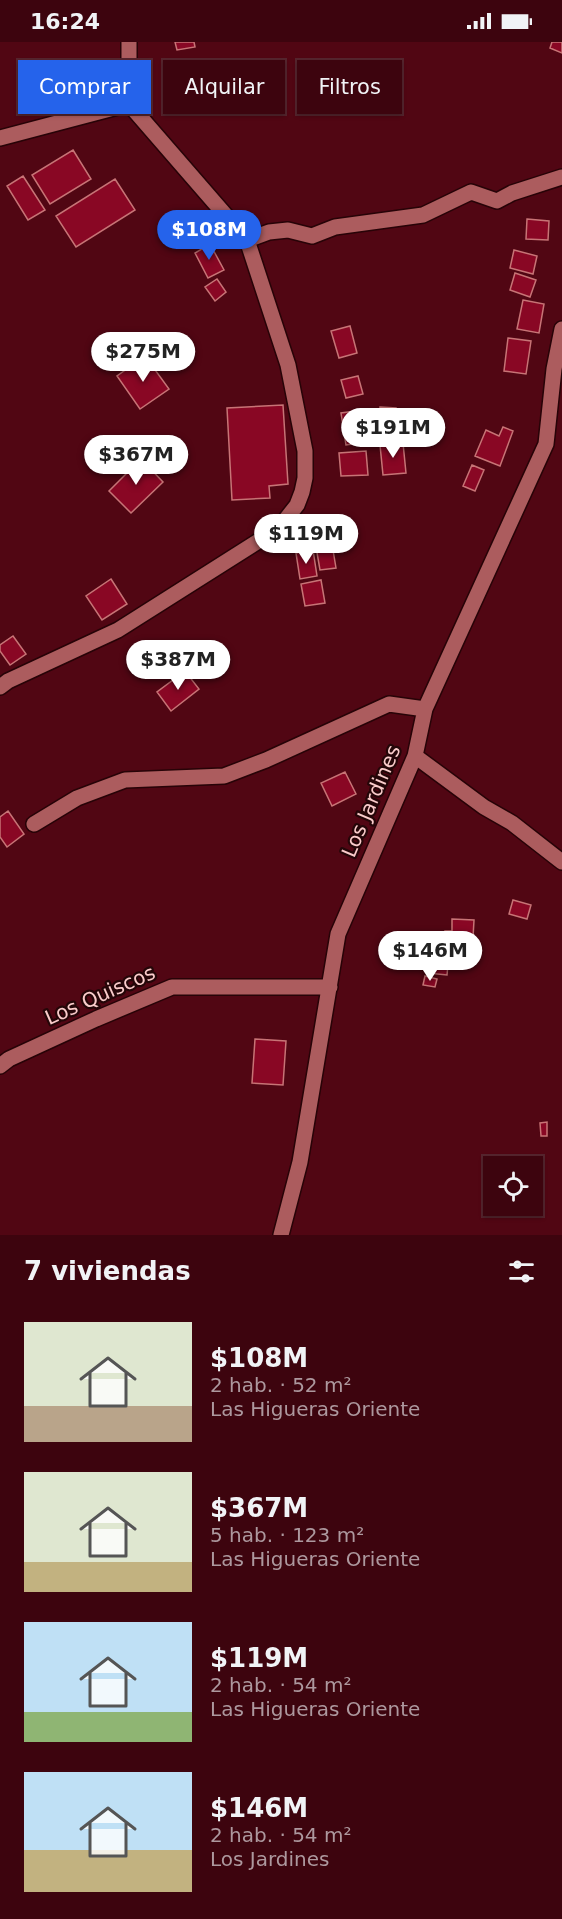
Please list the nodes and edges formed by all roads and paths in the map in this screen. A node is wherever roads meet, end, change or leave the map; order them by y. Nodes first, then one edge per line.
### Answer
1 (129, 42) edge
2 (129, 60) edge
3 (91, 114) edge
4 (138, 114) edge
5 (0, 138) edge
6 (562, 177) edge
7 (247, 240) junction
8 (562, 329) edge
9 (0, 687) edge
10 (425, 709) junction
11 (416, 756) junction
12 (34, 824) dead end
13 (562, 862) edge
14 (330, 987) junction
15 (0, 1066) edge
16 (280, 1235) edge

1 - 2 street
3 - 5 street
4 - 7 street
6 - 7 street
7 - 9 street
8 - 10 street, Los Jardines
10 - 11 street, Los Jardines
10 - 12 street
11 - 13 street
11 - 14 street, Los Jardines
14 - 15 street, Los Quiscos
14 - 16 street, Los Jardines

